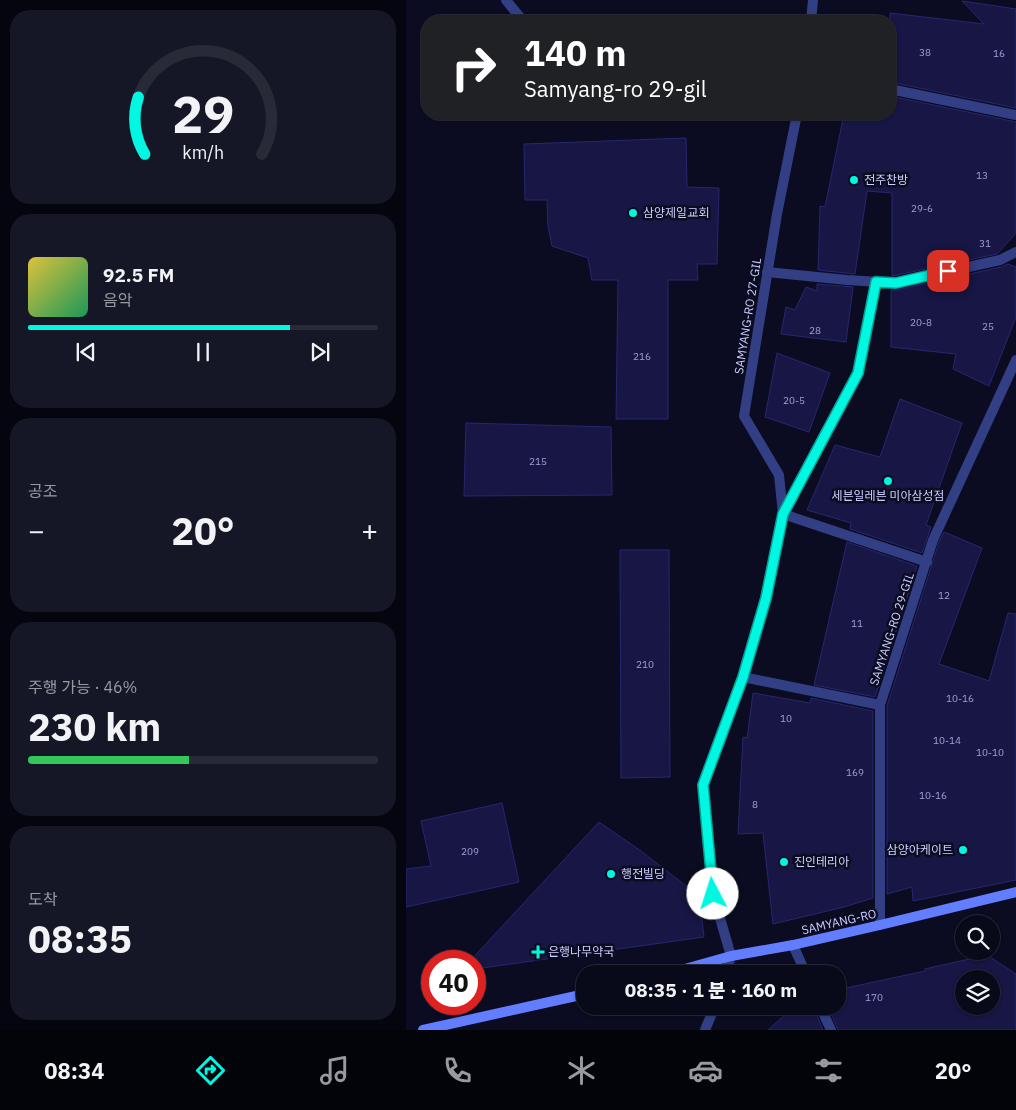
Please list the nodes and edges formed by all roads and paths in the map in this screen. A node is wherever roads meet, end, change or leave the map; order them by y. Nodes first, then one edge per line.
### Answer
1 (506, 0) edge
2 (813, 0) edge
3 (518, 15) edge
4 (811, 15) edge
5 (896, 90) edge
6 (1016, 114) edge
7 (796, 120) edge
8 (1016, 252) edge
9 (767, 272) junction
10 (876, 282) junction
11 (1016, 360) edge
12 (783, 514) junction
13 (927, 562) junction
14 (743, 677) junction
15 (880, 705) junction
16 (1016, 892) edge
17 (880, 925) junction
18 (793, 945) junction
19 (731, 956) junction
20 (699, 965) edge
21 (728, 965) edge
22 (802, 965) edge
23 (576, 996) edge
24 (711, 1015) edge
25 (824, 1015) edge
26 (423, 1030) edge
27 (705, 1030) edge
28 (831, 1030) edge

1 - 3 street
2 - 4 street
5 - 6 street
7 - 9 street, SAMYANG-RO 27-GIL
8 - 10 street
9 - 10 street
9 - 12 street, SAMYANG-RO 27-GIL
10 - 12 street, SAMYANG-RO 27-GIL
11 - 13 street, SAMYANG-RO 29-GIL
12 - 13 street
12 - 14 street, SAMYANG-RO 27-GIL
13 - 15 street, SAMYANG-RO 29-GIL
14 - 15 street
14 - 19 street, SAMYANG-RO 27-GIL
15 - 17 street, SAMYANG-RO 29-GIL
16 - 17 main road, SAMYANG-RO
17 - 18 main road, SAMYANG-RO
18 - 19 main road, SAMYANG-RO
18 - 22 street
19 - 20 main road, SAMYANG-RO
19 - 21 street
23 - 26 main road
24 - 27 street
25 - 28 street

